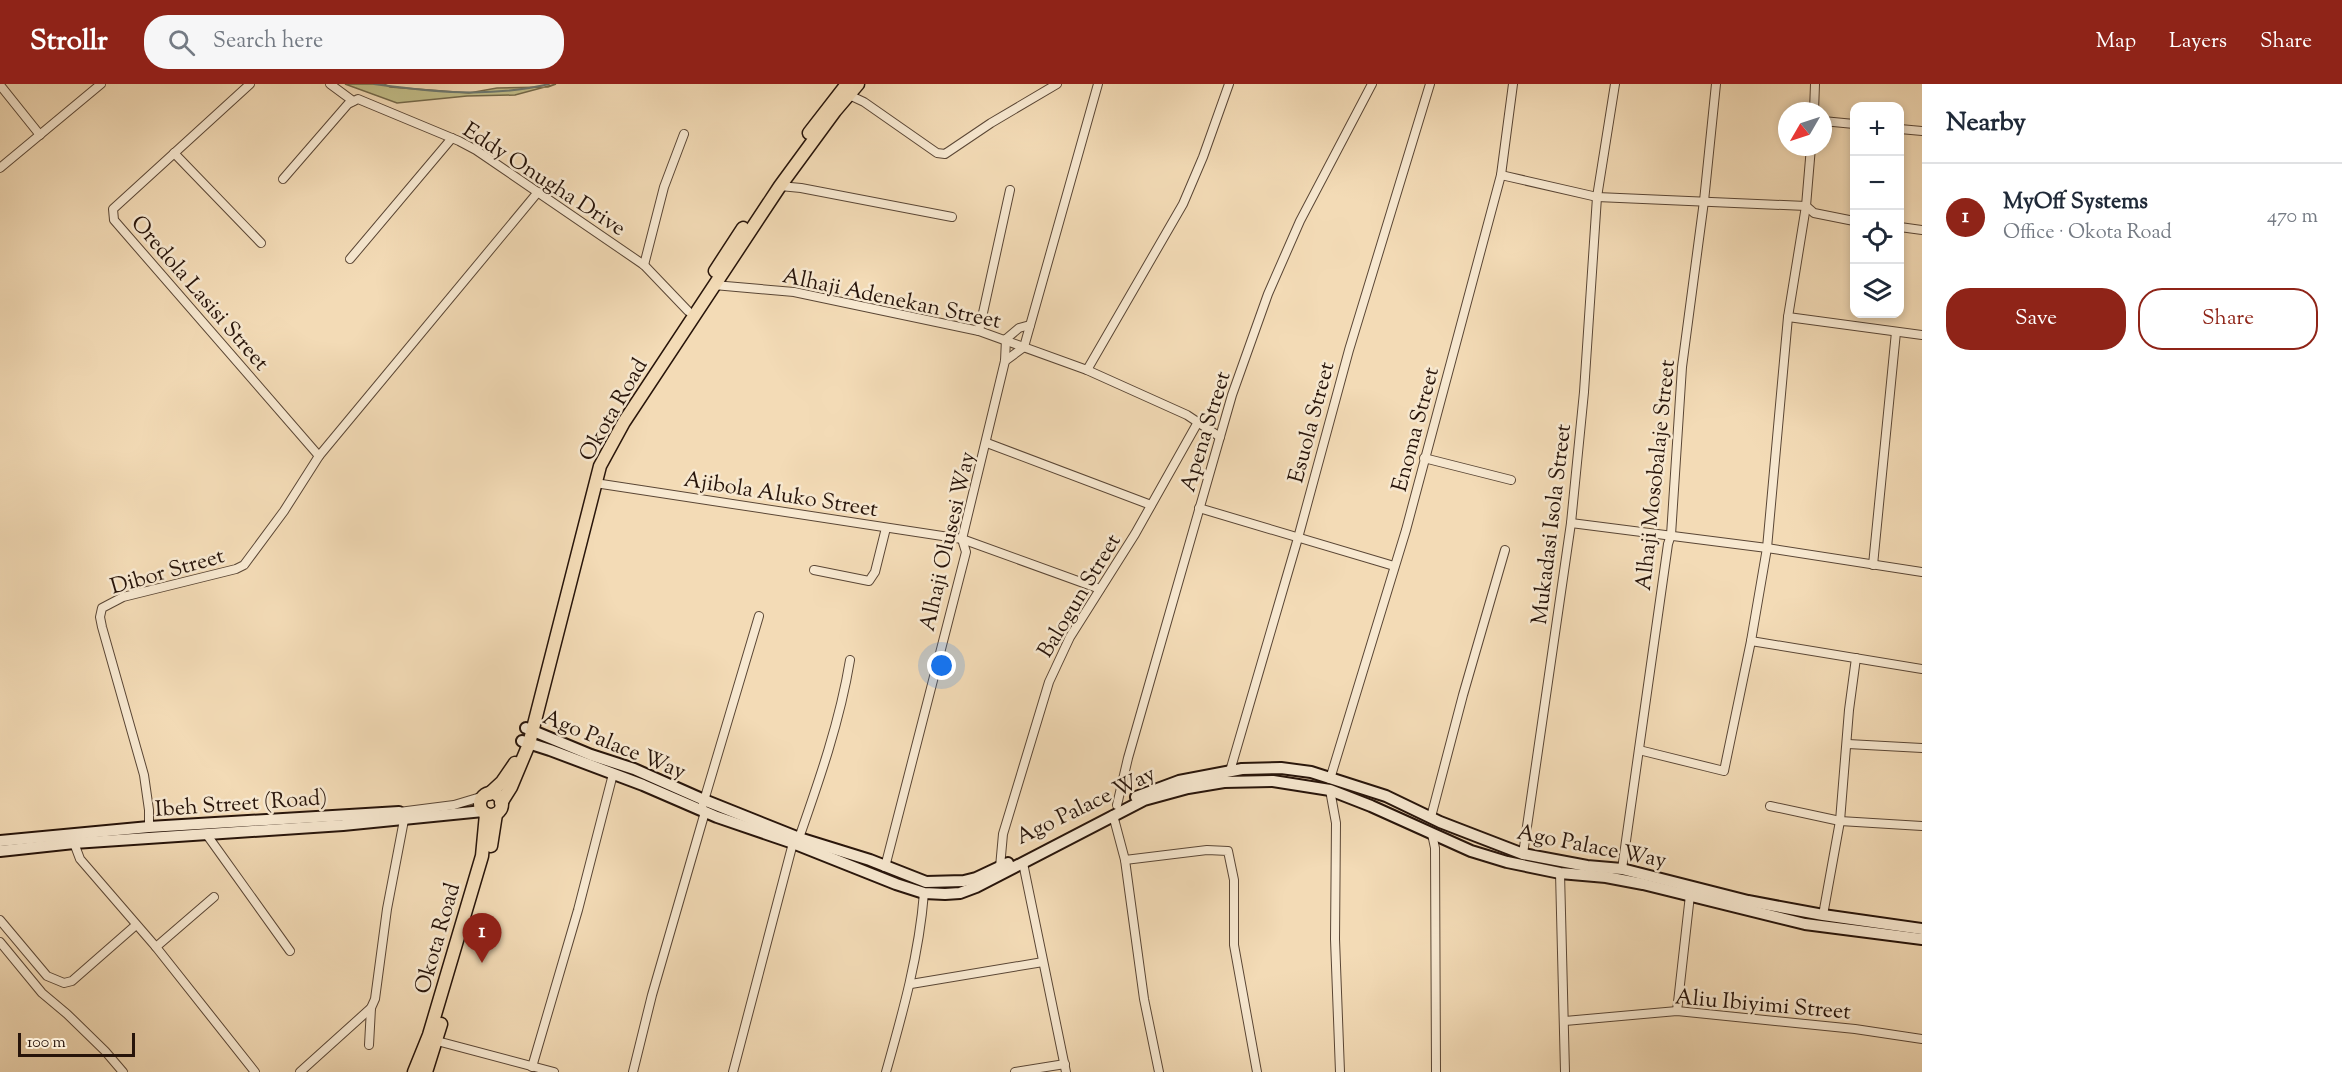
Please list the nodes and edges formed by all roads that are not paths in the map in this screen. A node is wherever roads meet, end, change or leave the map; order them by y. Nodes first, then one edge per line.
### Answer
1 (101, 84) edge
2 (250, 84) edge
3 (330, 84) edge
4 (858, 84) edge
5 (1057, 84) edge
6 (1098, 84) edge
7 (1229, 84) edge
8 (1372, 84) edge
9 (1430, 84) edge
10 (1513, 84) edge
11 (1615, 84) edge
12 (1716, 84) edge
13 (1815, 84) edge
14 (0, 85) edge
15 (848, 89) edge
16 (353, 100) junction
17 (1814, 102) edge
18 (1832, 122) edge
19 (1850, 124) edge
20 (1904, 130) edge
21 (1922, 132) edge
22 (684, 134) dead end
23 (40, 135) junction
24 (452, 138) junction
25 (174, 153) junction
26 (1810, 156) edge
27 (0, 168) edge
28 (1501, 175) junction
29 (283, 179) dead end
30 (778, 186) junction
31 (1010, 190) dead end
32 (538, 192) junction
33 (1597, 197) junction
34 (1704, 201) junction
35 (1806, 206) junction
36 (952, 217) dead end
37 (1850, 220) edge
38 (1904, 227) edge
39 (1922, 230) edge
40 (261, 243) dead end
41 (350, 259) dead end
42 (644, 265) junction
43 (714, 285) junction
44 (688, 311) junction
45 (1788, 317) junction
46 (1030, 325) junction
47 (979, 331) junction
48 (1896, 332) junction
49 (1922, 335) edge
50 (1006, 339) junction
51 (1024, 347) junction
52 (1005, 361) junction
53 (1087, 370) junction
54 (1198, 422) junction
55 (1220, 438) junction
56 (987, 443) junction
57 (319, 456) junction
58 (1424, 458) junction
59 (1511, 480) dead end
60 (595, 483) junction
61 (1151, 505) junction
62 (1199, 508) junction
63 (1571, 523) junction
64 (886, 528) junction
65 (1671, 535) junction
66 (1298, 538) junction
67 (962, 539) junction
68 (1767, 548) junction
69 (1505, 550) dead end
70 (1394, 566) junction
71 (1873, 566) junction
72 (814, 570) dead end
73 (1922, 572) edge
74 (1100, 589) junction
75 (759, 616) dead end
76 (1752, 641) junction
77 (1856, 658) junction
78 (850, 660) dead end
79 (1922, 669) edge
80 (527, 736) junction
81 (1848, 744) junction
82 (1922, 748) edge
83 (1640, 750) junction
84 (1230, 771) junction
85 (613, 774) junction
86 (1330, 785) junction
87 (486, 795) junction
88 (1770, 806) dead end
89 (703, 808) junction
90 (491, 810) junction
91 (1115, 810) junction
92 (401, 816) junction
93 (1431, 817) junction
94 (1840, 821) junction
95 (1922, 826) edge
96 (149, 827) junction
97 (1432, 834) junction
98 (207, 835) junction
99 (1481, 838) junction
100 (0, 841) edge
101 (796, 841) junction
102 (74, 843) junction
103 (1493, 843) junction
104 (1471, 850) junction
105 (0, 851) edge
106 (1523, 854) junction
107 (1484, 855) junction
108 (1125, 860) junction
109 (1023, 863) junction
110 (885, 867) junction
111 (1000, 867) junction
112 (1622, 868) junction
113 (1560, 873) junction
114 (924, 893) junction
115 (1690, 896) junction
116 (214, 897) dead end
117 (1823, 915) junction
118 (0, 920) edge
119 (136, 925) junction
120 (1922, 929) edge
121 (1922, 939) edge
122 (0, 942) edge
123 (156, 947) junction
124 (290, 951) dead end
125 (1043, 962) junction
126 (911, 984) junction
127 (371, 1008) junction
128 (1677, 1011) junction
129 (1564, 1021) junction
130 (1922, 1040) edge
131 (437, 1041) junction
132 (369, 1045) dead end
133 (532, 1066) junction
134 (1065, 1068) edge
135 (123, 1072) edge
136 (255, 1072) edge
137 (300, 1072) edge
138 (414, 1072) edge
139 (426, 1072) edge
140 (554, 1072) edge
141 (633, 1072) edge
142 (733, 1072) edge
143 (886, 1072) edge
144 (1015, 1072) edge
145 (1159, 1072) edge
146 (1257, 1072) edge
147 (1340, 1072) edge
148 (1436, 1072) edge
149 (1565, 1072) edge

1 - 23 street
2 - 25 street, Oredola Lasisi Street
3 - 16 street
4 - 15 main road, Okota Road
5 - 15 street
6 - 46 street
7 - 53 street
8 - 55 street, Apena Street
9 - 66 street, Esuola Street
10 - 28 street, Enoma Street
11 - 33 street, Mukadasi Isola Street
12 - 34 street, Alhaji Mosobalaje Street
13 - 17 street
14 - 23 street
15 - 30 main road, Okota Road
16 - 24 street, Eddy Onugha Drive
16 - 29 street
18 - 19 street
20 - 21 street
22 - 42 street
23 - 27 street
24 - 32 street, Eddy Onugha Drive
24 - 41 street
25 - 40 street
25 - 57 street, Oredola Lasisi Street
26 - 35 street
28 - 33 street
28 - 58 street, Enoma Street
30 - 36 street
30 - 43 main road, Okota Road
30 - 44 main road, Okota Road
31 - 47 street
32 - 42 street, Eddy Onugha Drive
32 - 57 street, Dibor Street
33 - 34 street
33 - 63 street, Mukadasi Isola Street
34 - 35 street
34 - 65 street, Alhaji Mosobalaje Street
35 - 37 street
35 - 45 street
38 - 39 street
42 - 44 street, Eddy Onugha Drive
43 - 47 street, Alhaji Adenekan Street
43 - 60 main road, Okota Road
44 - 80 main road, Okota Road
45 - 48 street
45 - 68 street
46 - 50 street
46 - 51 street
47 - 50 street, Alhaji Adenekan Street
48 - 49 street
48 - 71 street
50 - 51 street, Alhaji Adenekan Street
50 - 52 street, Alhaji Olusesi Way
51 - 52 street
51 - 53 street, Alhaji Adenekan Street
52 - 56 street, Alhaji Olusesi Way
53 - 54 street, Alhaji Adenekan Street
54 - 55 street, Alhaji Adenekan Street
54 - 61 street, Balogun Street
55 - 62 street, Apena Street
56 - 61 street
56 - 67 street, Alhaji Olusesi Way
57 - 96 street, Dibor Street
58 - 59 street
58 - 70 street, Enoma Street
60 - 64 street, Ajibola Aluko Street
60 - 80 main road, Okota Road
61 - 74 street, Balogun Street
62 - 66 street
62 - 91 street, Apena Street
63 - 65 street
63 - 106 street, Mukadasi Isola Street
64 - 67 street, Ajibola Aluko Street
64 - 72 street
65 - 68 street
65 - 83 street, Alhaji Mosobalaje Street
66 - 70 street
66 - 84 street, Esuola Street
67 - 74 street, Ajibola Aluko Street
67 - 110 street, Alhaji Olusesi Way
68 - 71 street
68 - 76 street
69 - 93 street
70 - 86 street, Enoma Street
71 - 73 street
74 - 111 street, Balogun Street
75 - 89 street
76 - 77 street
76 - 83 street
77 - 79 street
77 - 81 street
78 - 101 street
80 - 85 main road, Ago Palace Way
80 - 87 main road, Okota Road
80 - 89 main road, Ago Palace Way
80 - 90 main road, Okota Road
81 - 82 street
81 - 94 street
83 - 112 street, Alhaji Mosobalaje Street
84 - 86 main road, Ago Palace Way
84 - 91 main road, Ago Palace Way
85 - 89 main road, Ago Palace Way
85 - 133 street
86 - 91 main road, Ago Palace Way
86 - 93 main road, Ago Palace Way
86 - 97 main road, Ago Palace Way
86 - 147 street
87 - 90 main road
87 - 90 main road
87 - 92 street, Ibeh Street (Road)
88 - 94 street
89 - 101 main road, Ago Palace Way
89 - 141 street
90 - 92 main road, Ibeh Street (Road)
90 - 131 main road, Okota Road
90 - 138 main road, Okota Road
91 - 108 street
91 - 109 main road, Ago Palace Way
91 - 111 main road, Ago Palace Way
92 - 96 main road, Ibeh Street (Road)
92 - 98 main road, Ibeh Street (Road)
92 - 127 street
93 - 99 main road, Ago Palace Way
94 - 95 street
94 - 117 street
96 - 100 main road, Ibeh Street (Road)
97 - 104 main road, Ago Palace Way
97 - 148 street
98 - 102 main road, Ibeh Street (Road)
98 - 124 street
99 - 103 main road, Ago Palace Way
99 - 104 main road
101 - 110 main road, Ago Palace Way
101 - 114 main road, Ago Palace Way
101 - 142 street
102 - 105 main road, Ibeh Street (Road)
102 - 119 street
103 - 106 main road, Ago Palace Way
103 - 107 main road
104 - 107 main road, Ago Palace Way
106 - 112 main road, Ago Palace Way
107 - 113 main road, Ago Palace Way
108 - 145 street
108 - 146 street
109 - 114 main road, Ago Palace Way
109 - 125 street
110 - 111 main road, Ago Palace Way
112 - 117 main road, Ago Palace Way
113 - 115 main road, Ago Palace Way
113 - 129 street
114 - 126 street
115 - 121 main road, Ago Palace Way
115 - 128 street
116 - 123 street
117 - 120 main road, Ago Palace Way
118 - 119 street
119 - 123 street
122 - 135 street
123 - 136 street
125 - 126 street
125 - 134 street
126 - 143 street
127 - 132 street
127 - 137 street
128 - 129 street, Aliu Ibiyimi Street
128 - 130 street, Aliu Ibiyimi Street
129 - 149 street
131 - 133 street
131 - 139 main road, Okota Road
133 - 140 street
134 - 144 street

